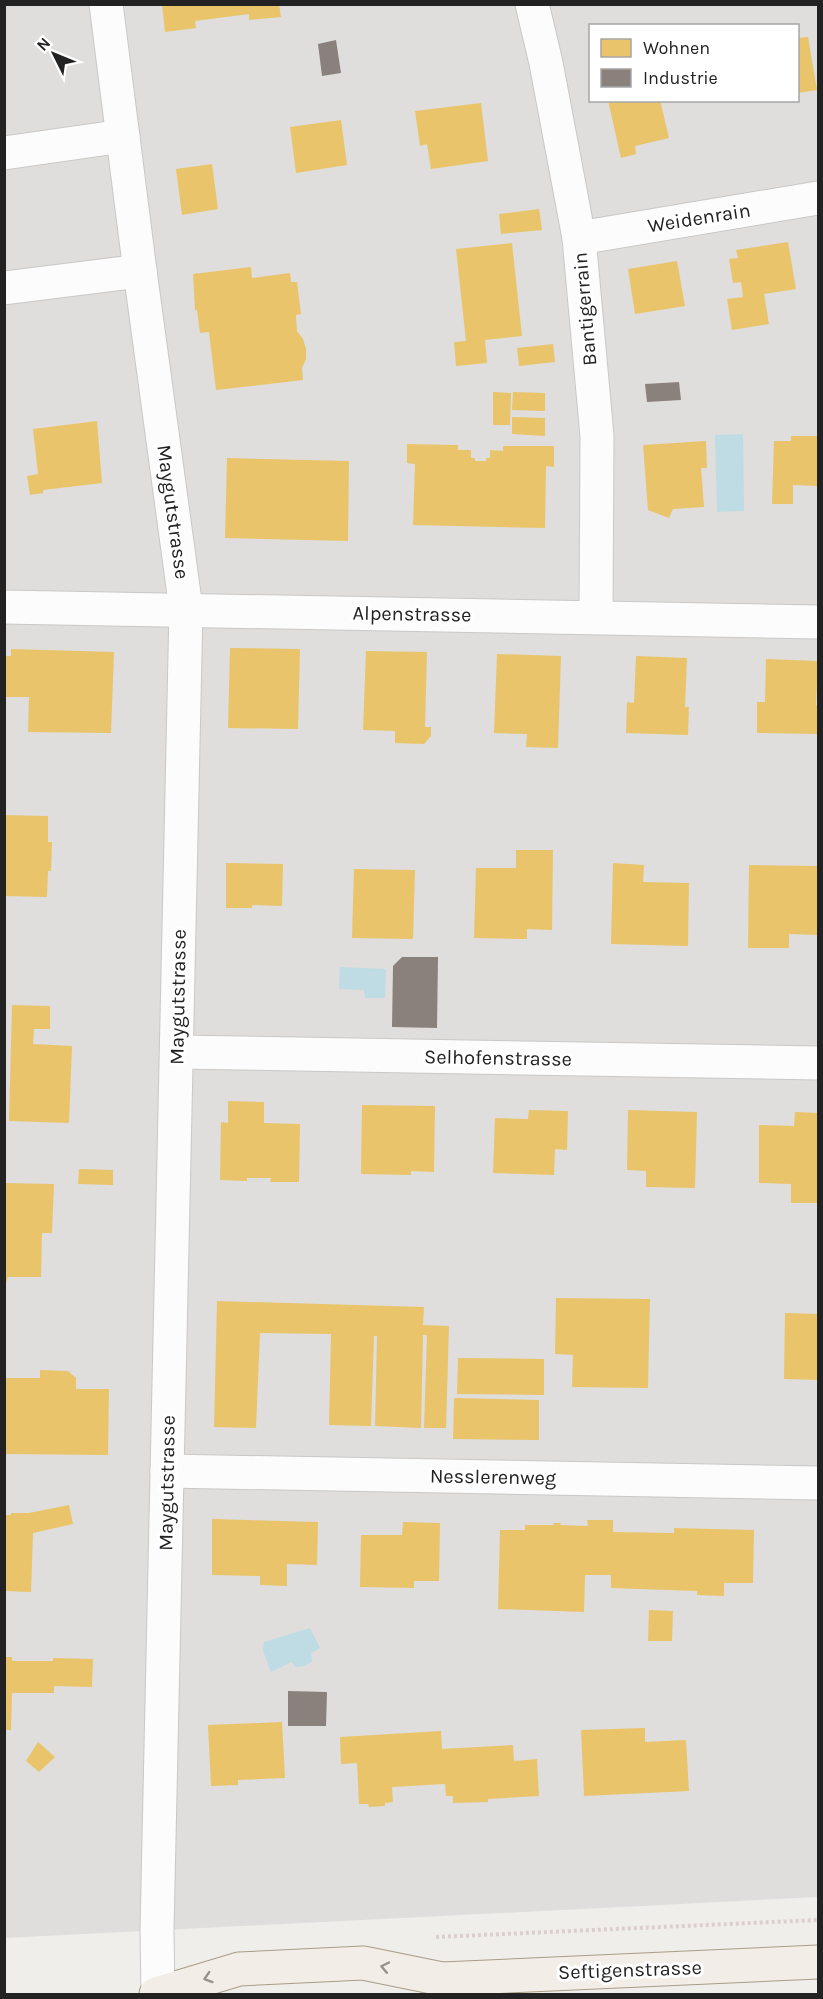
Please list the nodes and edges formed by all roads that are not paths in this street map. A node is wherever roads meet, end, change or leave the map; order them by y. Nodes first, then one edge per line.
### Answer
1 (106, 4) edge
2 (531, 4) edge
3 (123, 136) junction
4 (4, 153) edge
5 (819, 198) edge
6 (579, 238) junction
7 (140, 272) junction
8 (4, 288) edge
9 (4, 607) edge
10 (186, 609) junction
11 (596, 617) junction
12 (819, 622) edge
13 (177, 1052) junction
14 (819, 1063) edge
15 (167, 1471) junction
16 (819, 1483) edge
17 (819, 1962) edge
18 (442, 1987) edge
19 (158, 1994) edge
20 (402, 1995) edge

1 - 3 street, Maygutstrasse
2 - 6 street, Bantigerrain
3 - 4 street
3 - 7 street, Maygutstrasse
5 - 6 street, Weidenrain
6 - 11 street, Bantigerrain
7 - 8 street
7 - 10 street, Maygutstrasse
9 - 10 street, Alpenstrasse
10 - 11 street, Alpenstrasse
10 - 13 street, Maygutstrasse
11 - 12 street, Alpenstrasse
13 - 14 street, Selhofenstrasse
13 - 15 street, Maygutstrasse
15 - 16 street, Nesslerenweg
15 - 19 street, Maygutstrasse
17 - 18 main road, Seftigenstrasse
18 -> 19 main road, Seftigenstrasse
18 - 20 main road, Seftigenstrasse

